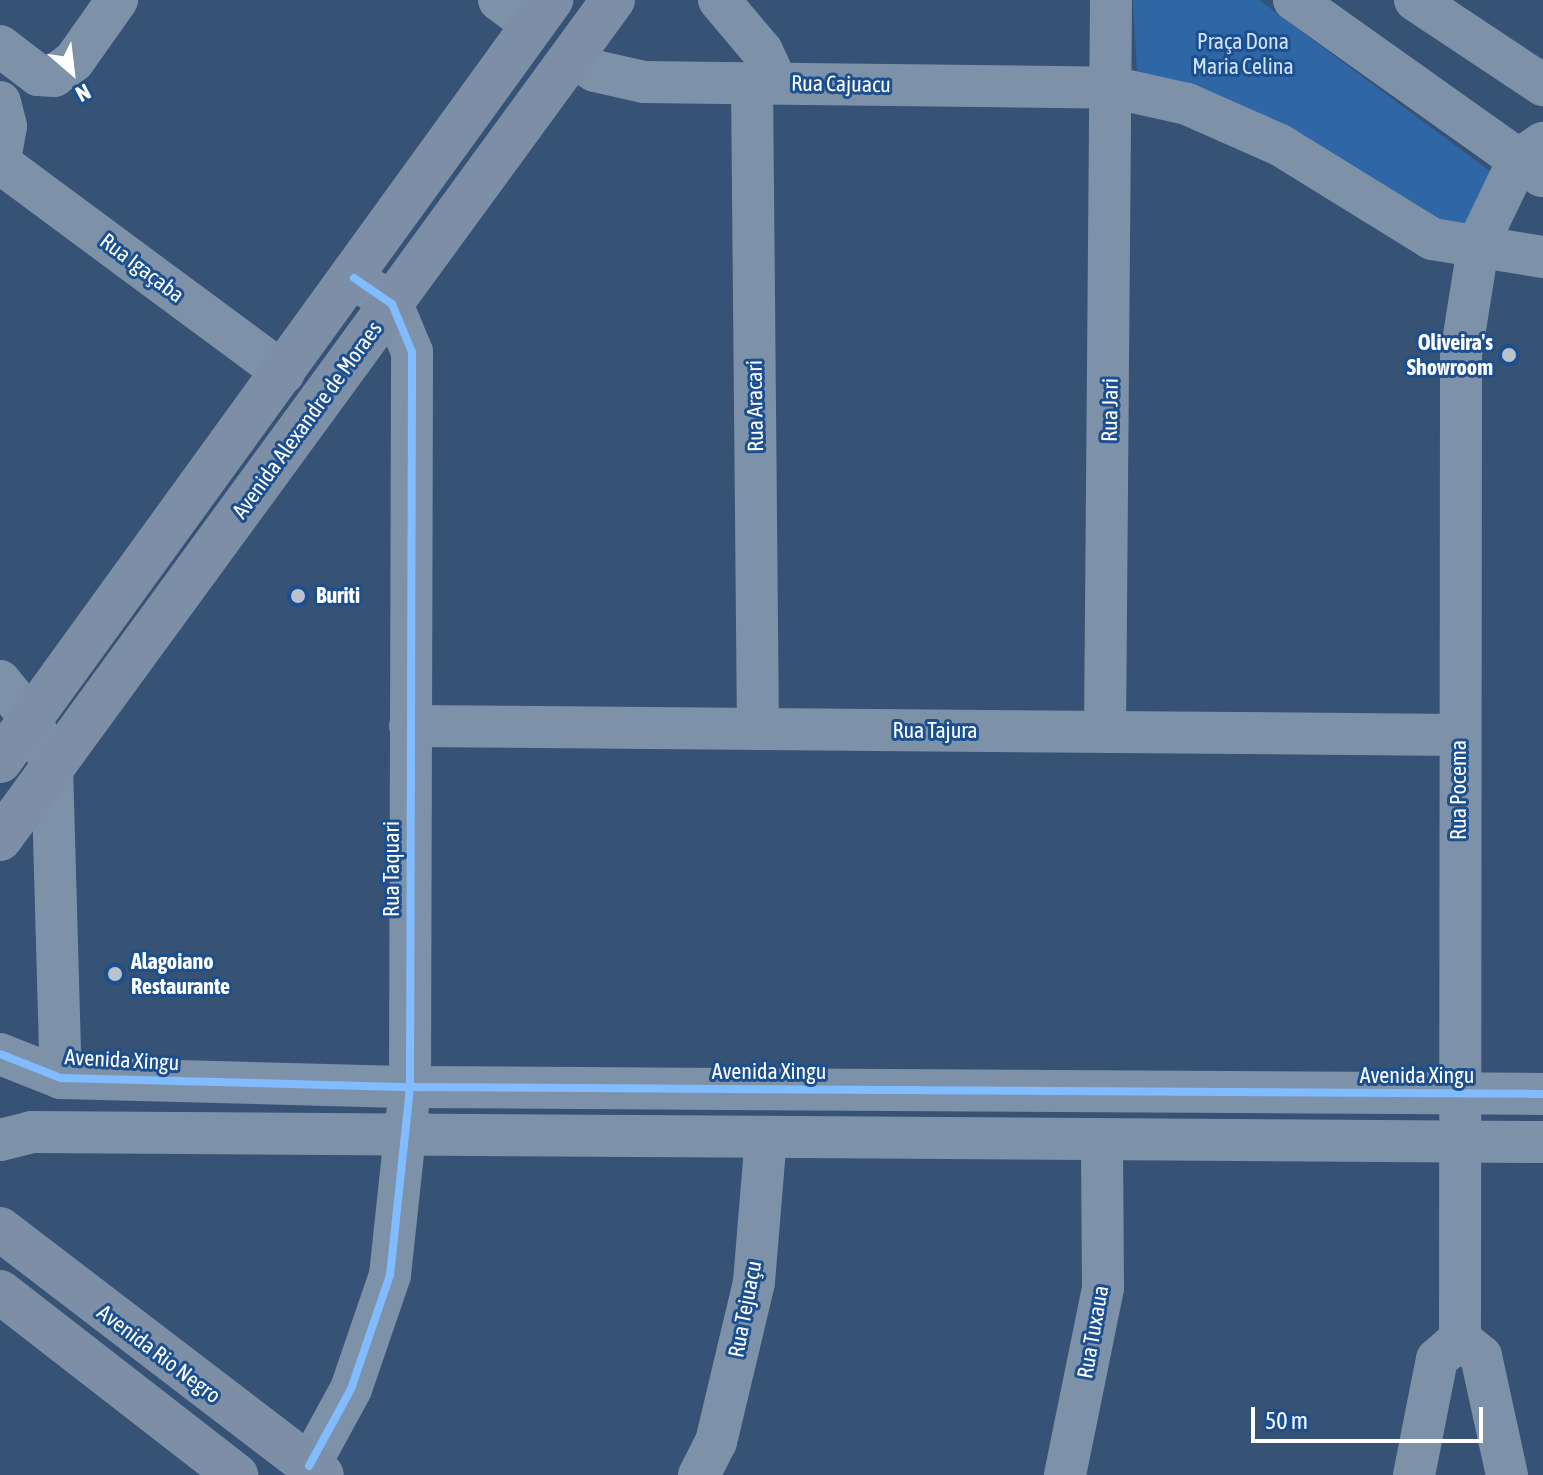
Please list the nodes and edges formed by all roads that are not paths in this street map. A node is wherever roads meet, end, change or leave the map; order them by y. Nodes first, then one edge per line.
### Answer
1 (117, 0) edge
2 (613, 0) edge
3 (719, 0) edge
4 (1111, 0) edge
5 (1415, 0) edge
6 (1312, 6) edge
7 (528, 8) edge
8 (0, 46) edge
9 (572, 57) junction
10 (764, 83) junction
11 (1543, 85) edge
12 (1115, 88) junction
13 (0, 102) edge
14 (1535, 160) edge
15 (0, 162) edge
16 (1479, 242) junction
17 (1543, 257) edge
18 (354, 278) junction
19 (392, 304) junction
20 (284, 373) junction
21 (0, 681) edge
22 (30, 718) junction
23 (410, 726) junction
24 (758, 729) junction
25 (1105, 732) junction
26 (1459, 735) junction
27 (0, 761) edge
28 (52, 765) junction
29 (0, 839) edge
30 (0, 1054) edge
31 (61, 1078) junction
32 (410, 1087) junction
33 (1458, 1094) junction
34 (1543, 1094) edge
35 (408, 1135) junction
36 (766, 1137) junction
37 (1102, 1139) junction
38 (0, 1140) edge
39 (1458, 1142) junction
40 (1543, 1142) edge
41 (0, 1229) edge
42 (7, 1308) edge
43 (1460, 1339) junction
44 (315, 1470) edge
45 (236, 1475) edge
46 (699, 1475) edge
47 (1065, 1475) edge
48 (1414, 1475) edge
49 (1507, 1475) edge

1 - 8 street
2 - 9 main road, Avenida Alexandre de Moraes
3 - 10 street
4 - 12 street, Rua Jari
5 - 11 street
6 - 14 street
7 - 18 main road, Avenida Alexandre de Moraes
9 - 10 street, Rua Cajuacu
9 - 19 main road, Avenida Alexandre de Moraes
10 - 12 street, Rua Cajuacu
10 - 24 street, Rua Aracari
12 - 16 street, Rua Cajuacu
12 - 25 street, Rua Jari
13 - 15 street
14 - 16 street, Rua Pocema
15 - 20 street, Rua Igaçaba
16 - 17 street, Rua Cajuacu
16 - 26 street, Rua Pocema
18 - 19 street
18 - 20 main road, Avenida Alexandre de Moraes
19 - 23 street, Rua Taquari
19 - 28 main road, Avenida Alexandre de Moraes
20 - 22 main road, Avenida Alexandre de Moraes
21 - 22 street
22 - 27 main road, Avenida Alexandre de Moraes
22 - 28 street
23 - 24 street, Rua Tajura
23 - 32 street, Rua Taquari
24 - 25 street, Rua Tajura
25 - 26 street, Rua Tajura
26 - 33 street, Rua Pocema
28 - 29 main road, Avenida Alexandre de Moraes
28 - 31 street, Avenida Xingu
30 - 31 street, Avenida Xingu
31 - 32 street, Avenida Xingu
32 - 33 street, Avenida Xingu
32 - 35 street, Rua Taquari
33 - 34 street, Avenida Xingu
33 - 39 street, Rua Pocema
35 - 36 street
35 - 38 street
35 - 44 street, Rua Taquari
36 - 37 street
36 - 46 street, Rua Tejuaçu
37 - 39 street
37 - 47 street, Rua Tuxaua
39 - 40 street
39 - 43 street, Rua Pocema
41 - 44 main road, Avenida Rio Negro
42 - 45 main road
43 - 48 street
43 - 49 street

